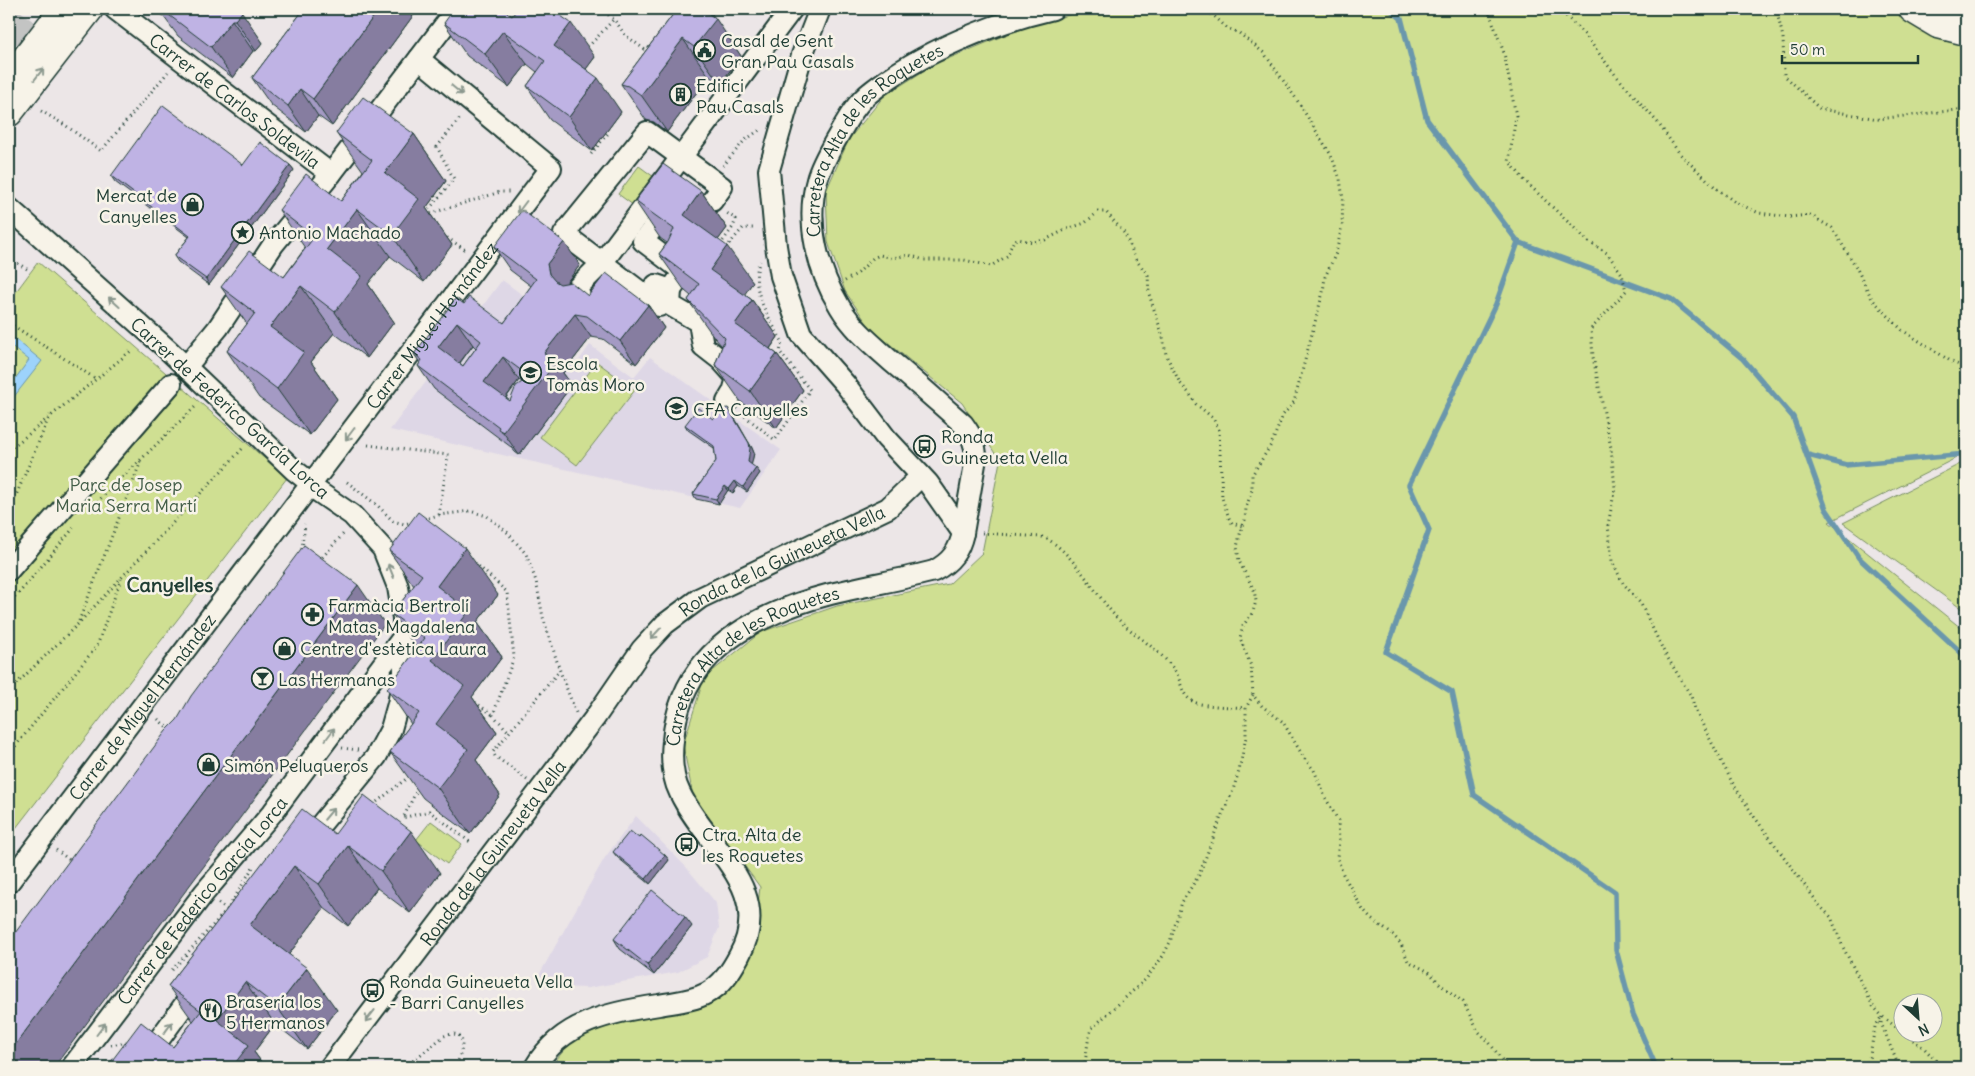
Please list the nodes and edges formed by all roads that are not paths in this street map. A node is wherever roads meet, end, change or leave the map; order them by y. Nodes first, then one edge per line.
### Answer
1 (64, 9) edge
2 (89, 9) edge
3 (115, 9) edge
4 (457, 9) edge
5 (792, 9) edge
6 (820, 9) edge
7 (1053, 9) edge
8 (1913, 9) edge
9 (1966, 31) edge
10 (420, 59) junction
11 (9, 80) edge
12 (9, 112) edge
13 (683, 154) junction
14 (331, 174) junction
15 (682, 190) edge
16 (717, 205) road end
17 (9, 208) edge
18 (602, 262) junction
19 (618, 291) edge
20 (658, 291) junction
21 (580, 296) edge
22 (186, 367) junction
23 (171, 384) dead end
24 (727, 402) edge
25 (921, 476) junction
26 (312, 484) junction
27 (963, 533) junction
28 (9, 570) edge
29 (404, 636) junction
30 (292, 860) edge
31 (9, 882) edge
32 (211, 969) edge
33 (72, 1067) edge
34 (139, 1067) edge
35 (330, 1067) edge
36 (535, 1067) edge

1 - 11 main road
12 -> 2 main road
3 - 14 street, Carrer de Carlos Soldevila
4 - 10 street
5 - 13 street
6 - 25 street
7 - 27 street, Carretera Alta de les Roquetes
8 - 9 main road
10 - 14 street
10 -> 26 street, Carrer Miguel Hernández
13 - 16 street
13 - 18 street
13 - 18 street
14 - 22 street
15 - 20 street
22 -> 17 street, Carrer de Federico García Lorca
18 - 20 street
18 - 21 street
19 - 20 street
20 - 24 street
22 - 26 street, Carrer de Federico García Lorca
23 - 28 street
25 - 27 street
25 -> 35 street, Ronda de la Guineueta Vella
29 -> 26 street, Carrer de Federico García Lorca
26 - 31 street, Carrer de Miguel Hernández
27 - 36 street, Carretera Alta de les Roquetes
30 -> 29 street, Carrer de Federico García Lorca
33 -> 29 street, Carrer de Federico García Lorca
34 -> 32 street

